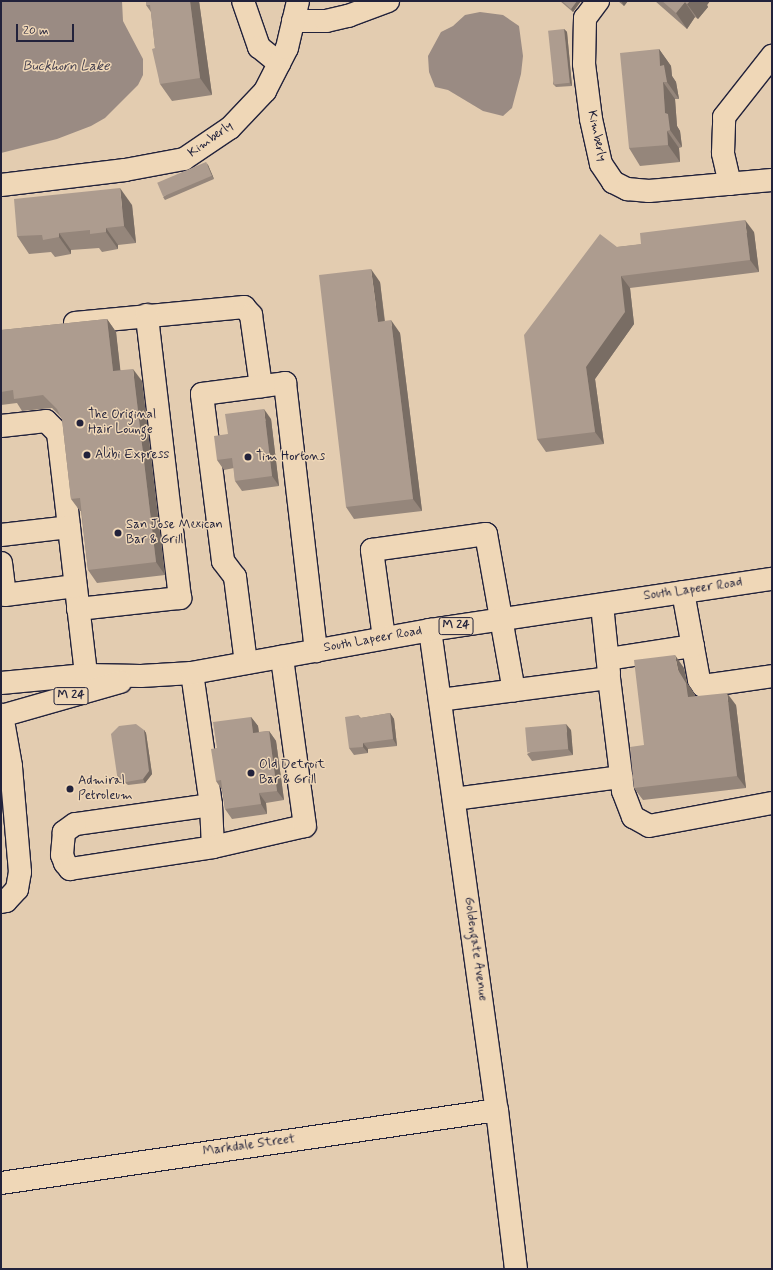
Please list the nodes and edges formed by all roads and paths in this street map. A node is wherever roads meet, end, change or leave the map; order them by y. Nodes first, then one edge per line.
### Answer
1 (243, 1) edge
2 (388, 1) edge
3 (598, 1) edge
4 (296, 11) edge
5 (772, 56) edge
6 (280, 63) junction
7 (772, 180) edge
8 (730, 184) junction
9 (1, 185) edge
10 (147, 315) junction
11 (55, 325) edge
12 (261, 386) junction
13 (1, 426) edge
14 (69, 527) junction
15 (1, 536) edge
16 (1, 563) edge
17 (772, 579) edge
18 (75, 586) junction
19 (683, 592) junction
20 (602, 604) junction
21 (78, 609) junction
22 (502, 619) junction
23 (430, 630) junction
24 (384, 638) junction
25 (693, 646) junction
26 (316, 651) junction
27 (282, 657) junction
28 (246, 663) junction
29 (608, 669) junction
30 (192, 673) junction
31 (86, 675) junction
32 (141, 676) junction
33 (772, 676) edge
34 (1, 683) edge
35 (514, 691) junction
36 (440, 700) junction
37 (2, 715) edge
38 (622, 777) junction
39 (454, 799) junction
40 (772, 803) edge
41 (211, 805) junction
42 (213, 847) junction
43 (9, 848) edge
44 (1, 902) edge
45 (497, 1110) junction
46 (1, 1183) edge
47 (516, 1269) edge

1 - 6 street
2 - 4 street
3 - 8 street, Kimberly
4 - 6 street, Kimberly
5 - 8 street
6 - 9 street, Kimberly
7 - 8 street, Kimberly
10 - 11 street
10 - 12 street
10 - 21 street
12 - 26 street
12 - 28 street
13 - 14 street
14 - 15 street
14 - 18 street
16 - 18 street
17 - 19 street, South Lapeer Road / M 24
18 - 21 street
19 - 20 street, South Lapeer Road / M 24
19 - 25 street
20 - 22 street, South Lapeer Road / M 24
20 - 29 street
21 - 31 street
22 - 23 street, South Lapeer Road / M 24
22 - 24 street
22 - 35 street
23 - 24 street, South Lapeer Road / M 24
23 - 36 street, Goldengate Avenue
24 - 26 street, South Lapeer Road / M 24
25 - 29 street
25 - 33 street
26 - 27 street, South Lapeer Road / M 24
27 - 28 street, South Lapeer Road / M 24
27 - 42 street
28 - 30 street, South Lapeer Road / M 24
29 - 35 street
29 - 38 street
30 - 32 street, South Lapeer Road / M 24
30 - 41 street
31 - 32 street, South Lapeer Road / M 24
31 - 34 street, South Lapeer Road / M 24
32 - 37 street, South Lapeer Road / M 24
35 - 36 street
36 - 39 street, Goldengate Avenue
37 - 43 street
38 - 39 street
38 - 40 street
39 - 45 street, Goldengate Avenue
41 - 42 street
41 - 42 street
43 - 44 street
45 - 46 street, Markdale Street
45 - 47 street, Goldengate Avenue

